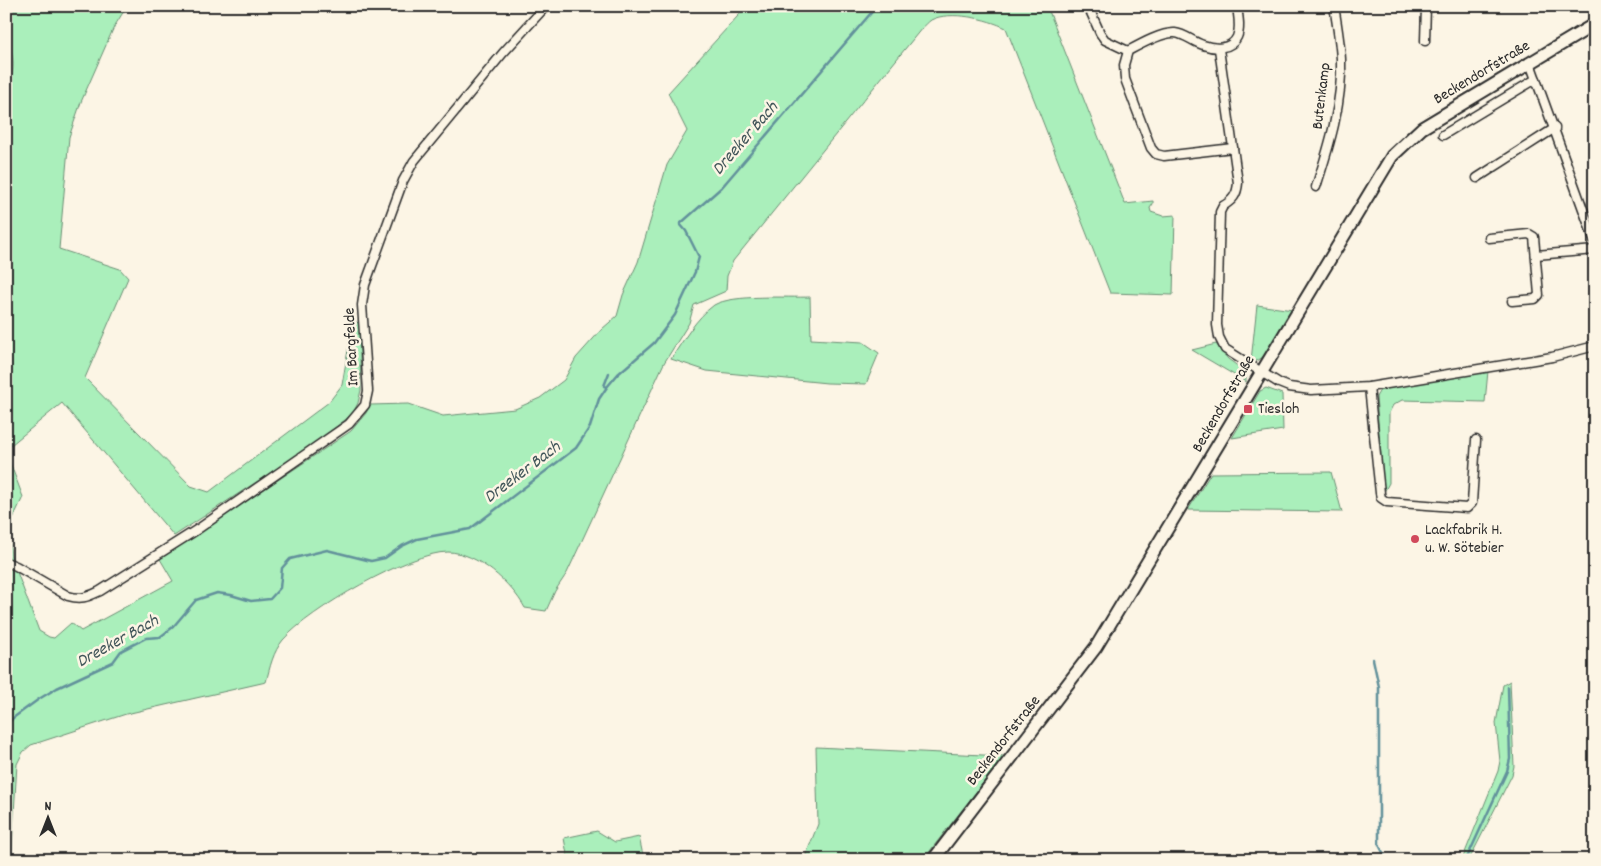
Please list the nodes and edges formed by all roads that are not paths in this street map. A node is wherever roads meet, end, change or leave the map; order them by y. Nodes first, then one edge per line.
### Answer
1 (546, 6) edge
2 (1088, 6) edge
3 (1237, 6) edge
4 (1334, 6) edge
5 (1426, 6) edge
6 (1595, 24) edge
7 (1425, 41) dead end
8 (1219, 49) junction
9 (1128, 51) junction
10 (1530, 63) junction
11 (1536, 79) junction
12 (1554, 128) junction
13 (1443, 135) dead end
14 (1233, 148) junction
15 (1477, 178) dead end
16 (1316, 187) dead end
17 (1489, 238) dead end
18 (1595, 242) edge
19 (1595, 250) edge
20 (1536, 255) junction
21 (1512, 300) dead end
22 (1595, 346) edge
23 (1261, 372) junction
24 (1369, 387) junction
25 (1476, 440) dead end
26 (6, 562) edge
27 (933, 860) edge

1 - 26 street, Im Bargfelde
2 - 9 street
3 - 8 street
4 - 16 street, Butenkamp
5 - 7 street
6 - 10 street, Beckendorfstraße
8 - 9 street
8 - 14 street
9 - 14 street
10 - 11 street
10 - 23 street, Beckendorfstraße
11 - 12 street
11 - 13 street
12 - 15 street
12 - 18 street
14 - 23 street
17 - 20 street
19 - 20 street
20 - 21 street
22 - 24 street
23 - 24 street
23 - 27 street, Beckendorfstraße
24 - 25 street

